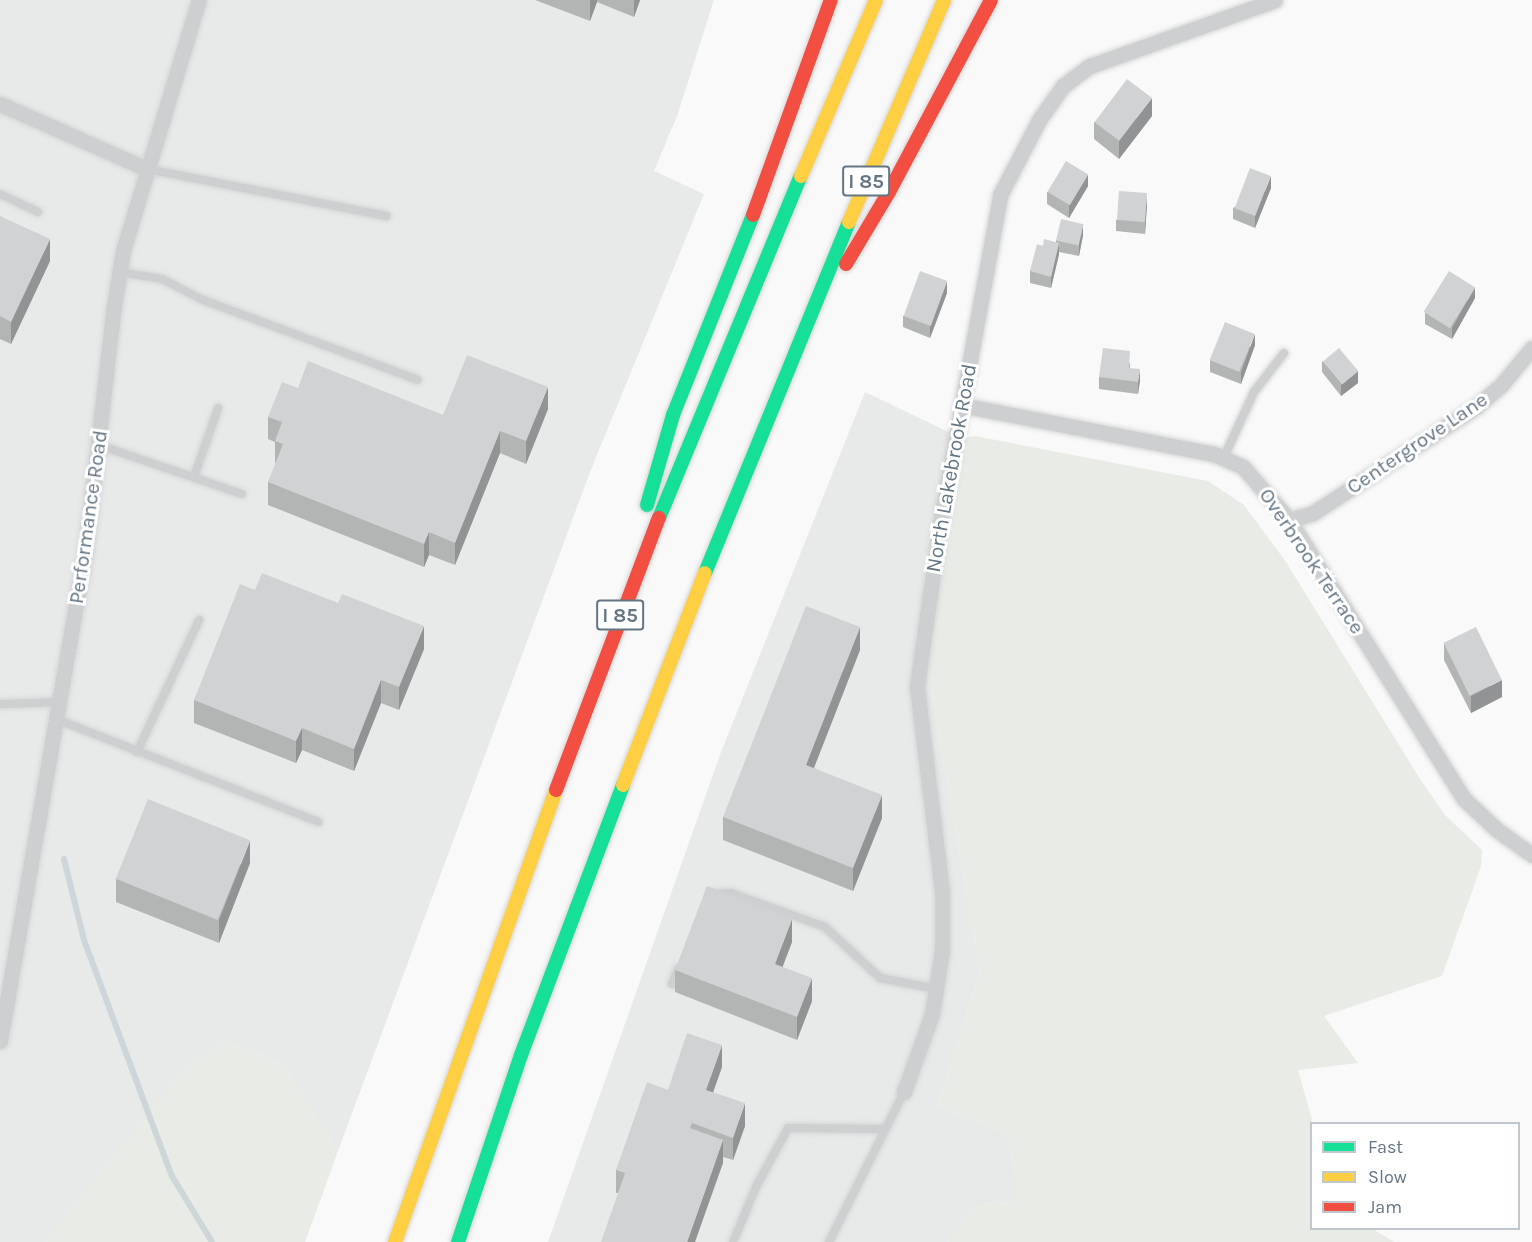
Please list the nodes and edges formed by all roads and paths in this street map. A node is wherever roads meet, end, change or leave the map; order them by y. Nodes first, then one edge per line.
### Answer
1 (199, 0) edge
2 (831, 0) edge
3 (876, 0) edge
4 (944, 0) edge
5 (991, 0) edge
6 (1275, 0) edge
7 (0, 104) edge
8 (147, 169) junction
9 (0, 194) edge
10 (38, 212) dead end
11 (386, 216) dead end
12 (120, 272) junction
13 (1532, 348) edge
14 (1284, 353) dead end
15 (788, 362) junction
16 (418, 380) dead end
17 (961, 405) junction
18 (218, 408) dead end
19 (99, 445) junction
20 (1224, 457) junction
21 (195, 477) junction
22 (242, 494) dead end
23 (1289, 520) junction
24 (199, 620) dead end
25 (603, 658) junction
26 (59, 702) junction
27 (0, 704) edge
28 (56, 719) junction
29 (137, 752) junction
30 (319, 822) dead end
31 (1532, 855) edge
32 (704, 904) edge
33 (684, 954) edge
34 (672, 984) dead end
35 (937, 989) junction
36 (0, 1038) edge
37 (904, 1092) joint
38 (886, 1129) junction
39 (395, 1242) edge
40 (458, 1242) edge
41 (733, 1242) edge
42 (829, 1242) edge

1 - 8 street, Performance Road
2 - 25 highway
3 - 25 highway, I 85
4 - 15 highway, I 85
5 - 15 highway
6 - 17 street, North Lakebrook Road
7 - 8 street
8 - 11 lane
8 - 12 street, Performance Road
9 - 10 lane
12 - 16 lane
12 - 19 street, Performance Road
13 - 23 street, Centergrove Lane
14 - 20 lane
15 - 40 highway, I 85
17 - 20 street, Overbrook Terrace
17 - 35 street, North Lakebrook Road
18 - 21 lane
19 - 21 lane
19 - 26 street, Performance Road
20 - 23 street, Overbrook Terrace
21 - 22 lane
23 - 31 street, Overbrook Terrace
24 - 29 lane
25 - 39 highway, I 85
26 - 27 lane
26 - 28 street, Performance Road
28 - 29 lane
28 - 36 street, Performance Road
29 - 30 lane
32 - 35 lane
33 - 34 lane
35 - 37 street, North Lakebrook Road
37 - 38 lane
38 - 41 lane
38 - 42 lane

